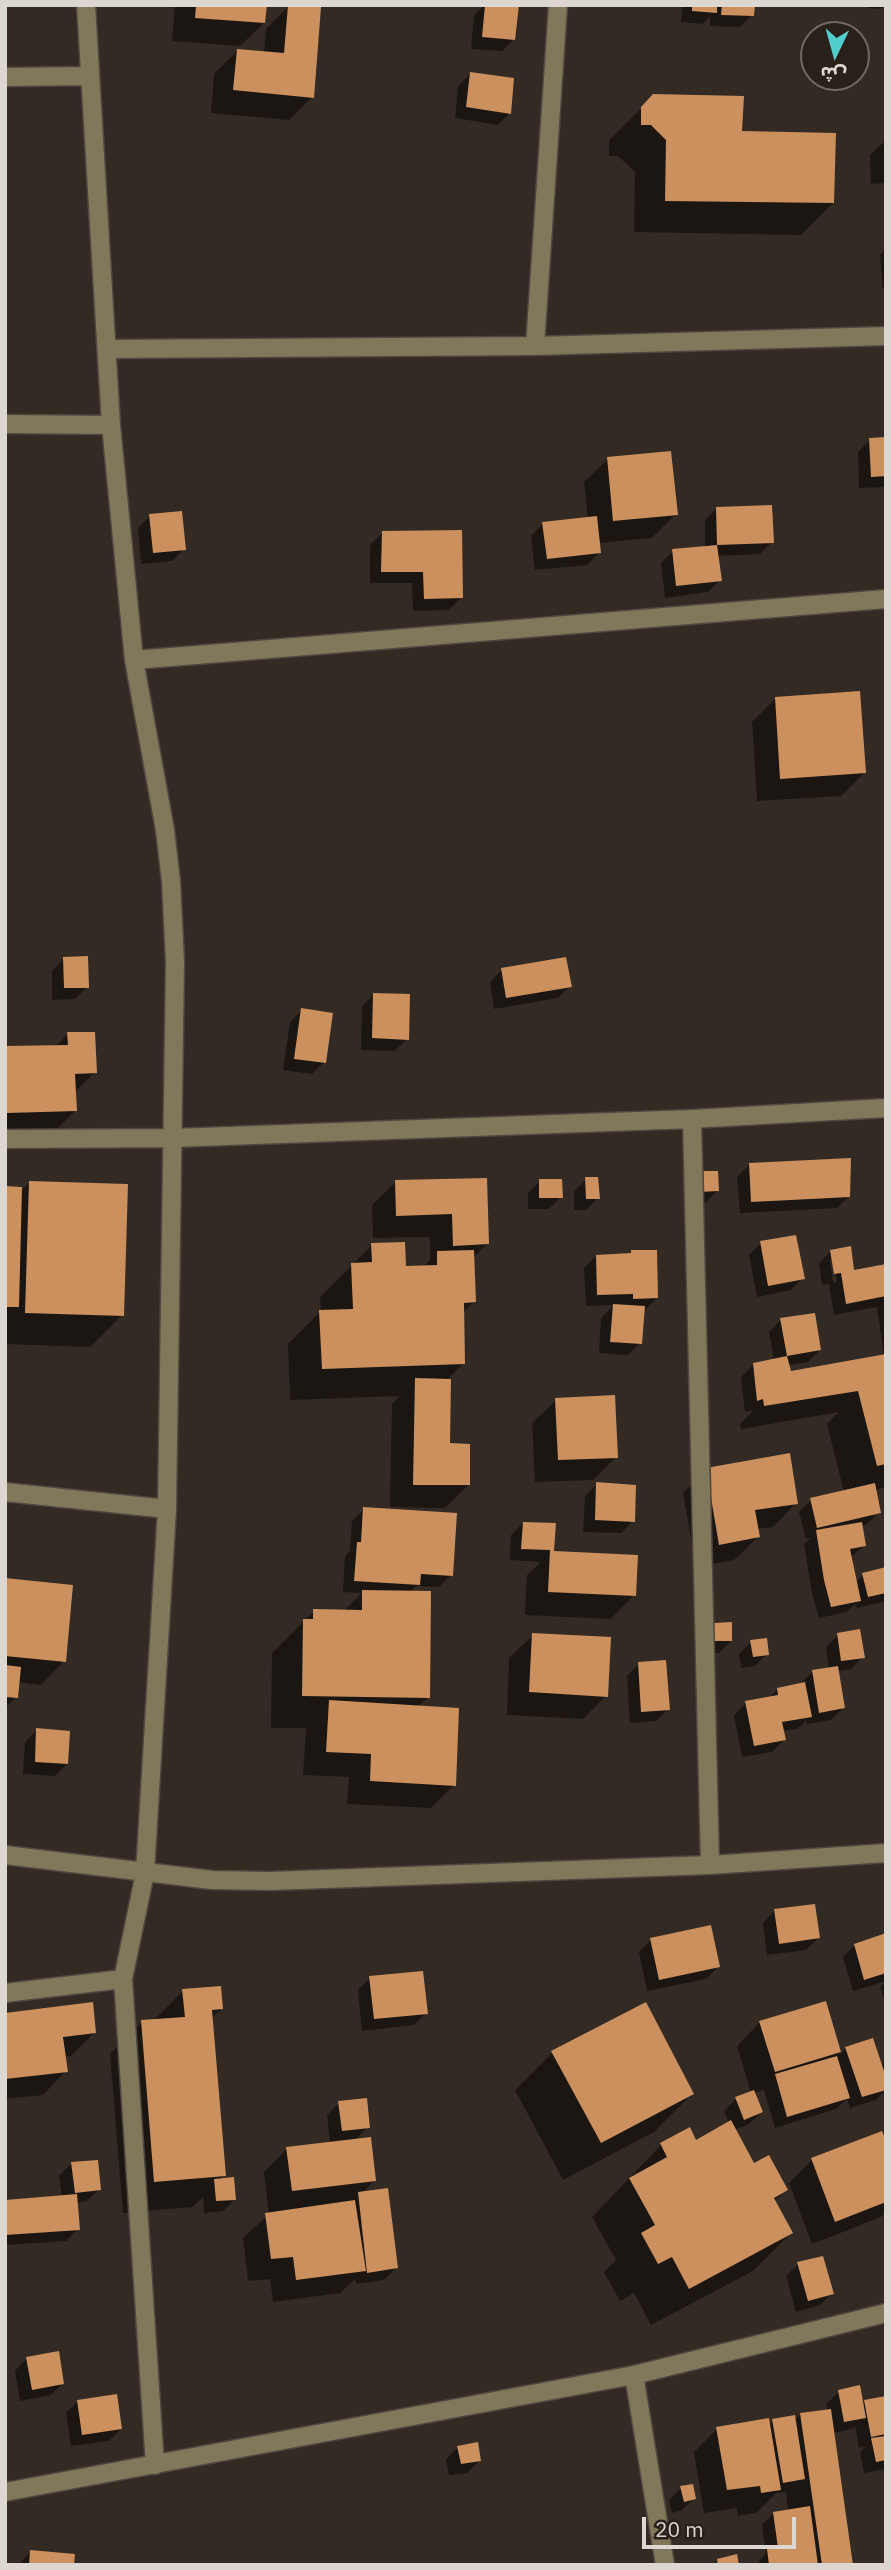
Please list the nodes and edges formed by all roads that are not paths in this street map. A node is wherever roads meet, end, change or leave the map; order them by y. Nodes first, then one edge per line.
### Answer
1 (86, 5) edge
2 (558, 5) edge
3 (89, 76) junction
4 (5, 77) edge
5 (886, 336) edge
6 (535, 346) junction
7 (107, 349) junction
8 (5, 425) edge
9 (111, 425) junction
10 (886, 599) edge
11 (134, 660) junction
12 (886, 1108) edge
13 (692, 1119) junction
14 (173, 1138) junction
15 (5, 1139) edge
16 (5, 1492) edge
17 (167, 1509) junction
18 (886, 1853) edge
19 (5, 1855) edge
20 (710, 1865) junction
21 (145, 1873) junction
22 (123, 1979) junction
23 (5, 1993) edge
24 (886, 2312) edge
25 (634, 2375) junction
26 (155, 2465) junction
27 (5, 2492) edge
28 (665, 2565) edge

1 - 3 street
2 - 6 street
3 - 4 street
3 - 7 street
5 - 6 street
6 - 7 street
7 - 9 street
8 - 9 street
9 - 11 street
10 - 11 street
11 - 14 street
12 - 13 street
13 - 14 street
13 - 20 street
14 - 15 street
14 - 17 street
16 - 17 street
17 - 21 street
18 - 20 street
19 - 21 street
20 - 21 street
21 - 22 street
22 - 23 street
22 - 26 street
24 - 25 street
25 - 26 street
25 - 28 street
26 - 27 street

